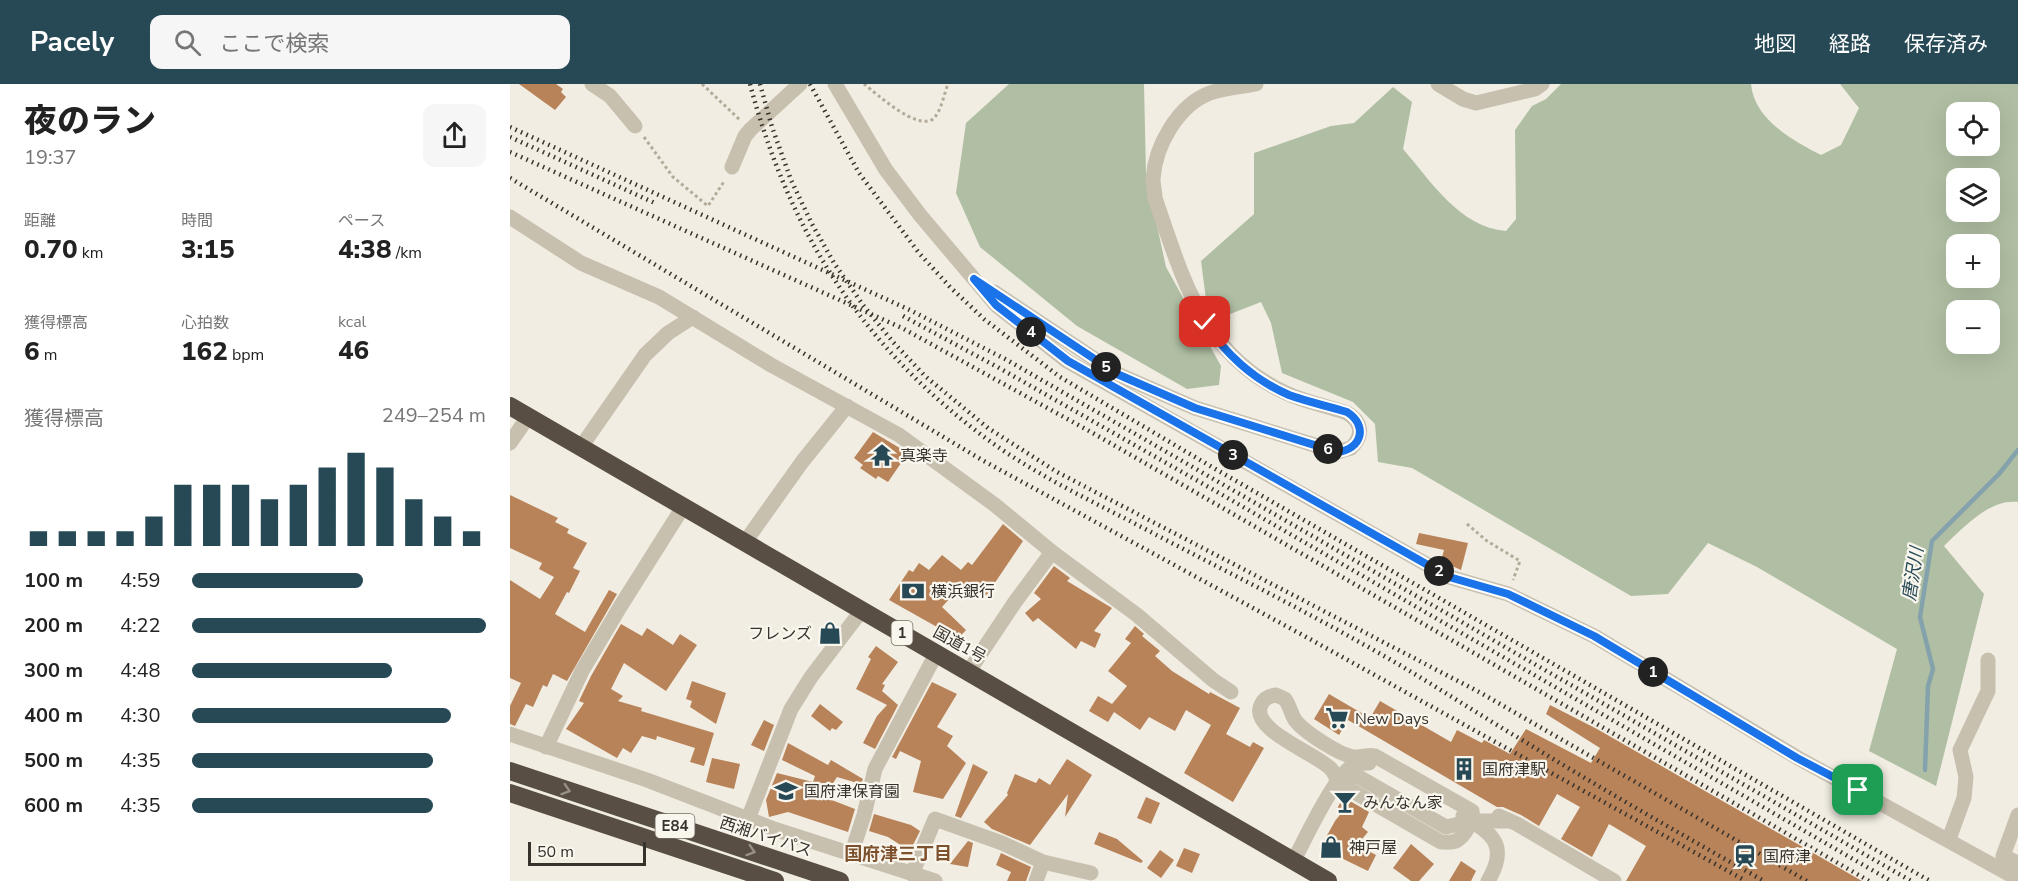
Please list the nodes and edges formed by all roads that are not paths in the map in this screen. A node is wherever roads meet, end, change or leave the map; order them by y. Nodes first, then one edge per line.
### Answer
1 (592, 84) edge
2 (800, 84) edge
3 (835, 84) edge
4 (1256, 84) edge
5 (1438, 84) edge
6 (1542, 84) edge
7 (635, 126) road end
8 (732, 167) road end
9 (510, 217) edge
10 (974, 279) junction
11 (693, 317) junction
12 (510, 406) edge
13 (847, 406) junction
14 (528, 417) junction
15 (510, 443) edge
16 (581, 447) junction
17 (683, 507) junction
18 (744, 542) junction
19 (1053, 552) junction
20 (862, 610) junction
21 (936, 654) junction
22 (1988, 660) dead end
23 (969, 671) junction
24 (1231, 692) dead end
25 (510, 734) edge
26 (546, 747) junction
27 (510, 771) edge
28 (1337, 782) junction
29 (510, 793) edge
30 (2018, 815) edge
31 (1472, 816) junction
32 (748, 819) junction
33 (1948, 839) junction
34 (851, 855) junction
35 (1294, 860) junction
36 (1043, 862) junction
37 (2018, 863) edge
38 (1091, 873) dead end
39 (912, 874) junction
40 (2018, 879) edge
41 (775, 881) edge
42 (840, 881) edge
43 (935, 881) edge
44 (1036, 881) edge
45 (1328, 881) edge
46 (1488, 881) edge
47 (1614, 881) edge

1 - 7 street
2 - 8 street
3 - 10 street
4 - 10 street
5 - 6 street
9 - 11 street
10 - 33 street
11 - 13 street
11 - 16 street
12 - 14 highway, 国道1号 / 1
13 - 18 street
13 - 19 street
14 - 15 street
14 - 16 highway, 国道1号 / 1
16 - 17 highway, 国道1号 / 1
17 - 18 highway, 国道1号 / 1
17 - 26 street
18 - 20 highway, 国道1号 / 1
19 - 23 street
19 - 24 street
20 - 21 highway, 国道1号 / 1
20 - 32 street
21 - 23 highway, 国道1号 / 1
21 - 34 street
22 - 33 street
23 - 35 highway, 国道1号 / 1
25 - 26 street
26 - 32 street
27 -> 42 highway, 西湘バイパス / E84
28 - 31 street
28 - 31 street
28 - 31 street
28 - 35 street
29 - 41 highway, E84
30 - 37 street
31 - 46 street
31 - 47 street
32 - 34 street
33 - 40 street
34 - 39 street
35 - 45 highway, 国道1号 / 1
36 - 38 street
36 - 39 street
36 - 44 street
39 - 43 street

